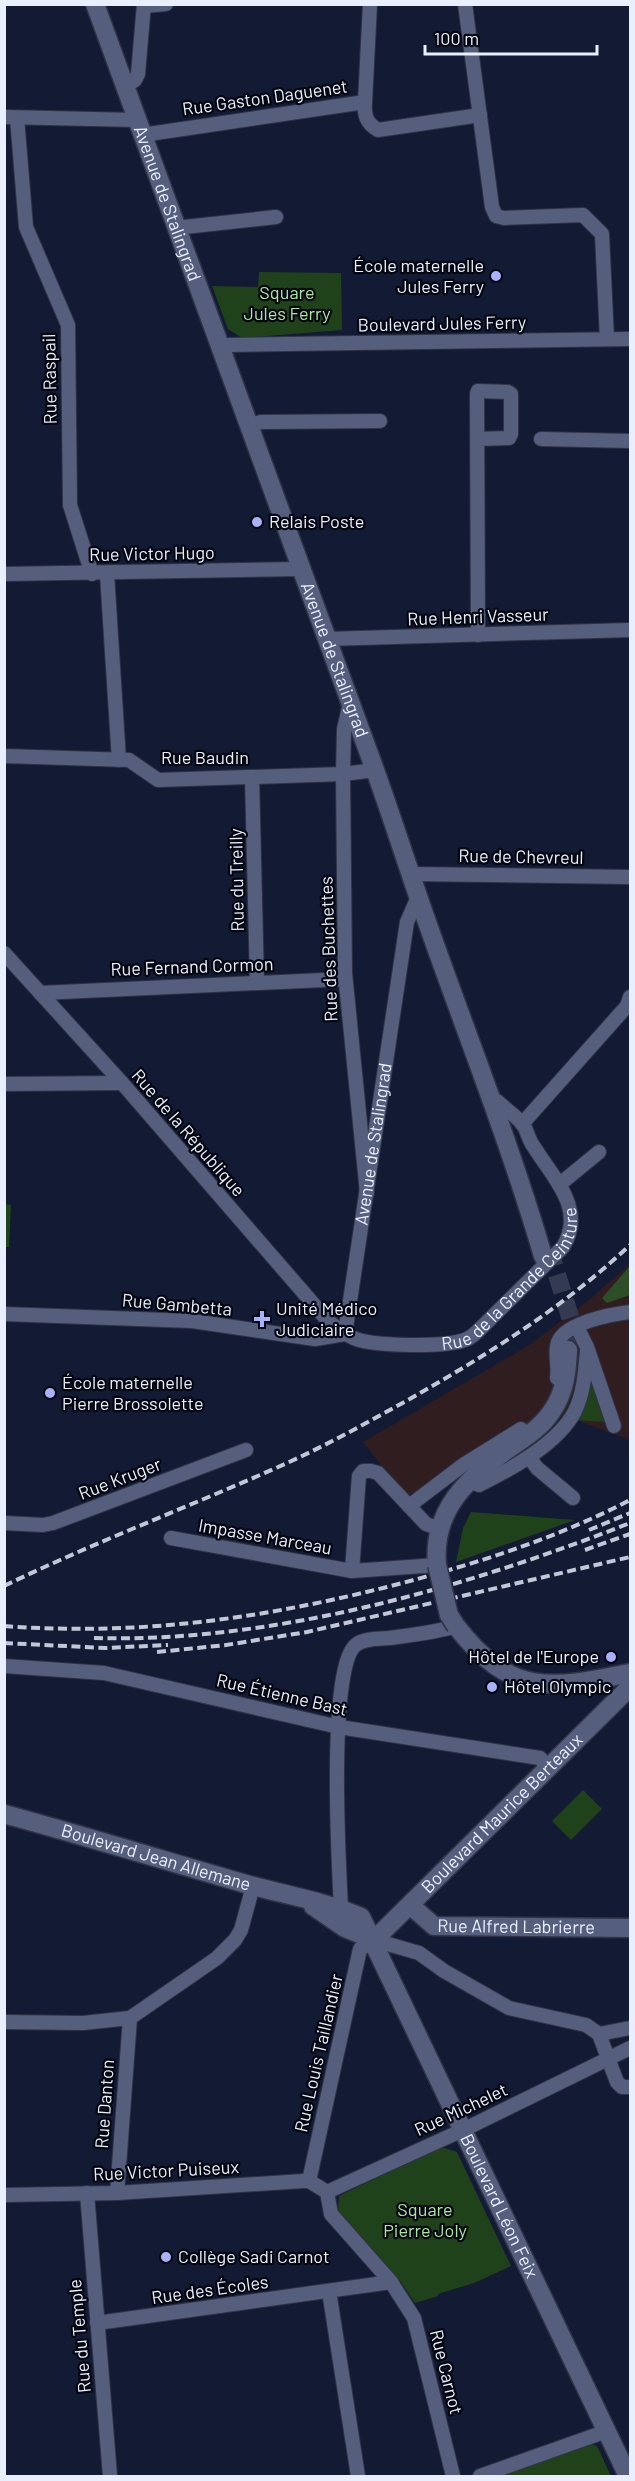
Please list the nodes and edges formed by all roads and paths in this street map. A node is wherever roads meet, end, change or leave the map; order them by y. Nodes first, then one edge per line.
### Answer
1 (95, 4) edge
2 (166, 4) edge
3 (370, 4) edge
4 (465, 4) edge
5 (144, 5) edge
6 (124, 87) junction
7 (365, 102) junction
8 (480, 115) junction
9 (11, 117) edge
10 (139, 127) junction
11 (276, 217) dead end
12 (175, 228) junction
13 (607, 339) junction
14 (630, 339) edge
15 (219, 349) junction
16 (380, 421) dead end
17 (248, 426) junction
18 (477, 439) dead end
19 (541, 440) dead end
20 (630, 441) edge
21 (300, 569) junction
22 (4, 574) edge
23 (92, 574) junction
24 (107, 574) junction
25 (630, 630) edge
26 (478, 635) junction
27 (326, 639) junction
28 (350, 703) junction
29 (4, 756) edge
30 (119, 760) junction
31 (375, 770) junction
32 (343, 774) junction
33 (252, 777) junction
34 (411, 874) junction
35 (630, 877) edge
36 (418, 897) junction
37 (4, 953) edge
38 (345, 978) junction
39 (257, 983) junction
40 (40, 993) junction
41 (630, 997) edge
42 (482, 1070) junction
43 (122, 1083) junction
44 (4, 1084) edge
45 (497, 1101) junction
46 (522, 1124) junction
47 (599, 1152) dead end
48 (560, 1184) junction
49 (367, 1193) junction
50 (630, 1312) edge
51 (4, 1314) edge
52 (577, 1327) junction
53 (345, 1334) junction
54 (576, 1350) junction
55 (614, 1426) dead end
56 (246, 1450) dead end
57 (529, 1457) junction
58 (472, 1482) junction
59 (573, 1498) dead end
60 (454, 1499) junction
61 (409, 1506) junction
62 (4, 1523) edge
63 (440, 1529) junction
64 (171, 1538) dead end
65 (437, 1565) junction
66 (352, 1571) junction
67 (456, 1626) junction
68 (4, 1666) edge
69 (630, 1673) edge
70 (608, 1677) junction
71 (630, 1687) edge
72 (615, 1703) junction
73 (339, 1727) junction
74 (549, 1767) junction
75 (4, 1814) edge
76 (253, 1886) junction
77 (306, 1901) junction
78 (410, 1905) junction
79 (341, 1908) junction
80 (630, 1928) edge
81 (374, 1940) junction
82 (130, 2018) junction
83 (4, 2022) edge
84 (630, 2028) edge
85 (598, 2034) junction
86 (630, 2048) edge
87 (609, 2059) junction
88 (630, 2087) edge
89 (463, 2130) junction
90 (309, 2181) junction
91 (327, 2192) junction
92 (87, 2193) junction
93 (117, 2193) junction
94 (4, 2195) edge
95 (391, 2282) junction
96 (329, 2291) junction
97 (97, 2323) junction
98 (607, 2431) junction
99 (628, 2474) edge
100 (110, 2476) edge
101 (358, 2476) edge
102 (453, 2476) edge
103 (480, 2476) edge

1 - 6 main road, Avenue de Stalingrad
2 - 5 street
3 - 7 street
4 - 8 street
5 - 6 street
6 - 10 main road, Avenue de Stalingrad
7 - 8 street, Rue Gaston Daguenet
7 - 10 street, Rue Gaston Daguenet
8 - 13 street
9 - 10 street, Rue Gaston Daguenet
9 - 23 street, Rue Raspail
10 - 12 main road, Avenue de Stalingrad
11 - 12 street
12 - 15 main road, Avenue de Stalingrad
13 - 14 street, Boulevard Jules Ferry
13 - 15 street, Boulevard Jules Ferry
15 - 17 main road, Avenue de Stalingrad
16 - 17 street
17 - 21 main road, Avenue de Stalingrad
18 - 26 street
19 - 20 street
21 - 24 street, Rue Victor Hugo
21 - 27 main road, Avenue de Stalingrad
22 - 23 street, Rue Victor Hugo
23 - 24 street, Rue Victor Hugo
24 - 30 street
25 - 26 street, Rue Henri Vasseur
26 - 27 street, Rue Henri Vasseur
27 - 28 main road, Avenue de Stalingrad
28 - 31 main road, Avenue de Stalingrad
28 - 32 street, Rue des Buchettes
29 - 30 street, Rue Baudin
30 - 33 street, Rue Baudin
31 - 32 street, Rue Baudin
31 - 34 main road, Avenue de Stalingrad
32 - 33 street, Rue Baudin
32 - 38 street, Rue des Buchettes
33 - 39 street, Rue du Treilly
34 - 35 street, Rue de Chevreul
34 - 36 main road, Avenue de Stalingrad
36 - 42 main road, Rue de la Grande Ceinture
36 - 49 street, Avenue de Stalingrad
37 - 40 street, Rue de la République
38 - 39 street, Rue Fernand Cormon
38 - 49 street, Rue des Buchettes
39 - 40 street, Rue Fernand Cormon
40 - 43 street, Rue de la République
41 - 46 street
42 - 45 main road, Rue de la Grande Ceinture
42 - 45 main road, Rue de la Grande Ceinture
43 - 44 street
43 - 53 street, Rue de la République
45 - 46 street, Rue de la Grande Ceinture
46 - 48 street, Rue de la Grande Ceinture
47 - 48 street
48 - 53 street, Rue de la Grande Ceinture
49 - 53 street, Avenue de Stalingrad
50 - 52 street
51 - 53 street, Rue Gambetta
52 - 54 street
52 - 61 street
54 - 55 street
54 - 57 street
54 - 58 main road
54 - 60 main road
56 - 62 street, Rue Kruger
57 - 58 street
57 - 59 street
58 - 60 main road
60 - 63 main road
61 - 63 street
61 - 66 street
63 - 65 main road
64 - 66 street, Impasse Marceau
65 - 66 street, Impasse Marceau
65 - 67 main road, bridge
67 - 70 main road
67 - 73 street
68 - 73 street, Rue Étienne Bast
69 - 70 main road
70 - 72 main road
71 - 72 main road, Boulevard Maurice Berteaux
72 - 74 main road, Boulevard Maurice Berteaux
73 - 74 street, Rue Étienne Bast
73 - 79 street
74 - 78 main road, Boulevard Maurice Berteaux
75 - 76 main road, Boulevard Jean Allemane
76 - 77 main road, Boulevard Jean Allemane
76 - 82 street
77 - 79 main road, Boulevard Jean Allemane
77 - 81 main road, Boulevard Jean Allemane
78 - 80 main road, Rue Alfred Labrierre
78 - 81 main road, Boulevard Maurice Berteaux
79 - 81 main road, Boulevard Jean Allemane
81 - 85 street
81 - 89 main road, Boulevard Léon Feix
81 - 90 street, Rue Louis Taillandier
82 - 83 street
82 - 93 street, Rue Danton
84 - 85 street
85 - 87 street
86 - 87 street, Rue Michelet
87 - 88 street
87 - 89 street, Rue Michelet
89 - 91 street, Rue Michelet
89 - 98 main road, Boulevard Léon Feix
90 - 91 street
90 - 93 street, Rue Victor Puiseux
91 - 95 street, Rue Carnot
92 - 93 street, Rue Victor Puiseux
92 - 94 street, Rue Victor Puiseux
92 - 97 street, Rue du Temple
95 - 96 street, Rue des Écoles
95 - 102 street, Rue Carnot
96 - 97 street, Rue des Écoles
96 - 101 street
97 - 100 street, Rue du Temple
98 - 99 main road, Boulevard Léon Feix
98 - 103 street

